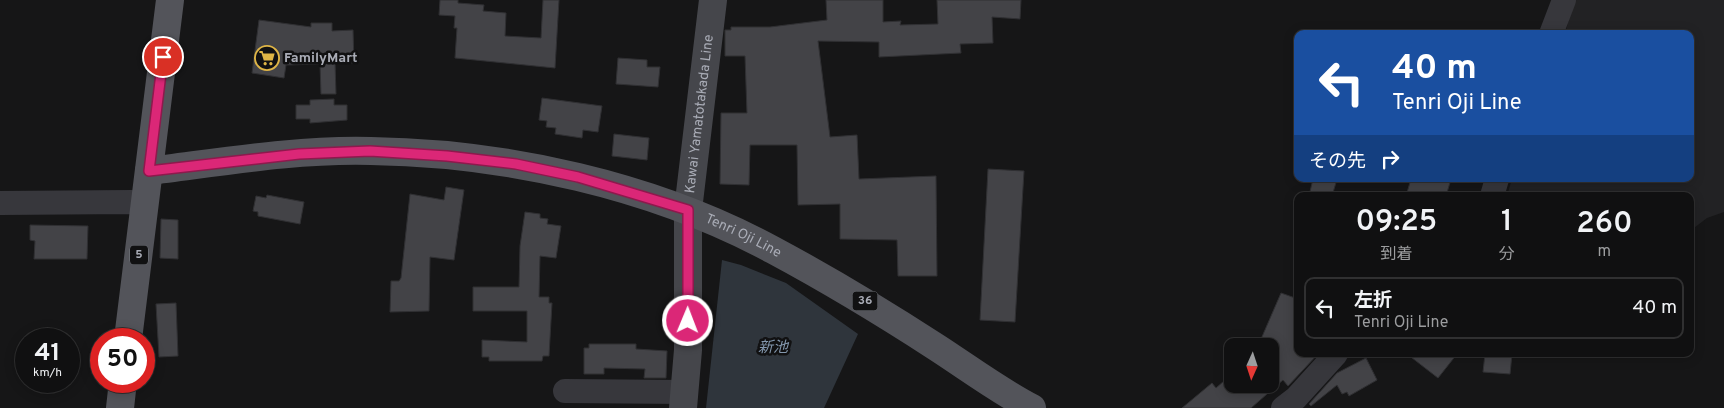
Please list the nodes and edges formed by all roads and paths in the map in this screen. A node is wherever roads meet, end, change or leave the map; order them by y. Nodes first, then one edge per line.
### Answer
1 (170, 0) edge
2 (713, 0) edge
3 (1564, 0) edge
4 (1552, 30) edge
5 (149, 171) junction
6 (0, 203) edge
7 (145, 204) junction
8 (688, 210) junction
9 (129, 328) edge
10 (1333, 357) edge
11 (565, 391) dead end
12 (122, 393) edge
13 (684, 400) edge
14 (120, 408) edge
15 (1032, 408) edge
16 (1283, 408) edge

1 - 5 main road, 5
2 - 8 main road, Kawai Yamatotakada Line
3 - 4 street
5 - 7 main road, 5
5 - 8 main road, Tenri Oji Line / 36
6 - 7 street
7 - 9 main road, 5
8 - 13 main road, Kawai Yamatotakada Line
8 - 15 main road, Tenri Oji Line / 36
10 - 16 street
11 - 13 street
12 - 14 main road

